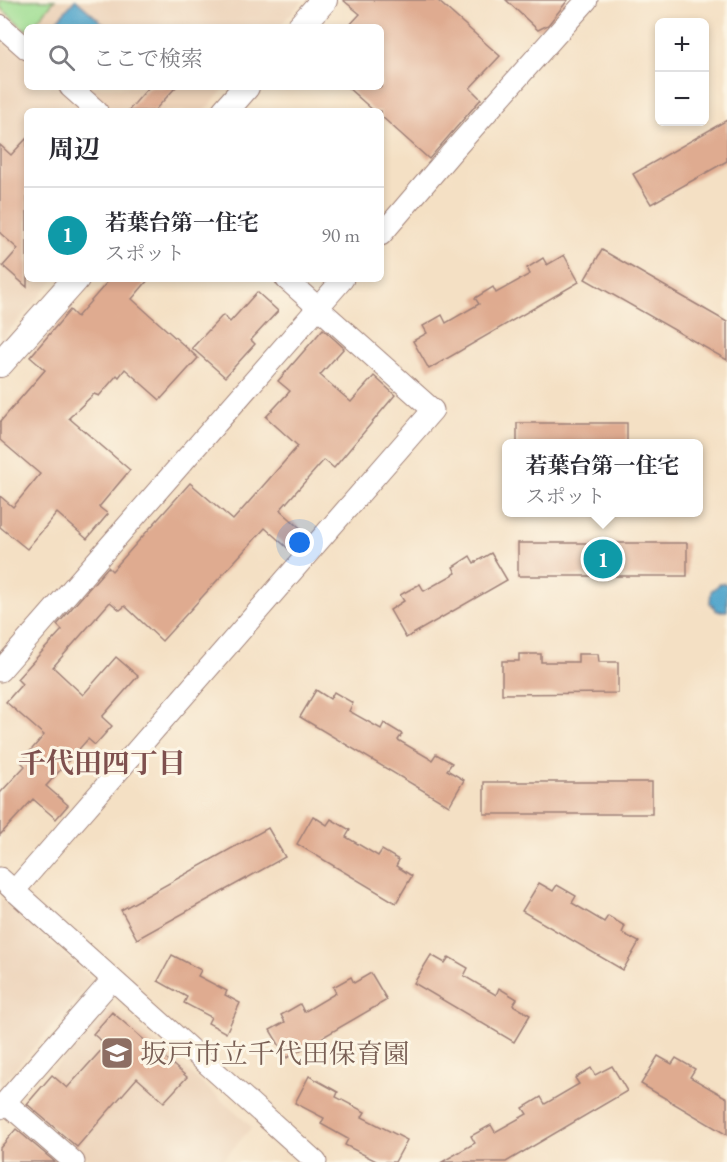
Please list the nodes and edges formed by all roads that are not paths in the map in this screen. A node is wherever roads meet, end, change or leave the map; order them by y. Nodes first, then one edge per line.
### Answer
1 (324, 0) edge
2 (587, 0) edge
3 (303, 24) edge
4 (0, 25) edge
5 (24, 46) edge
6 (73, 90) edge
7 (243, 90) edge
8 (94, 108) edge
9 (228, 108) edge
10 (384, 231) edge
11 (73, 282) edge
12 (289, 282) edge
13 (341, 282) edge
14 (319, 308) junction
15 (0, 364) edge
16 (0, 671) edge
17 (7, 885) edge
18 (112, 980) junction
19 (3, 1106) edge
20 (74, 1162) edge
21 (316, 1162) edge

1 - 3 street
2 - 10 street
4 - 5 street
6 - 8 street
7 - 9 street
11 - 15 street
12 - 14 street
13 - 14 street
14 - 16 street
14 - 17 street
17 - 18 street
18 - 19 street
18 - 21 street
19 - 20 street

